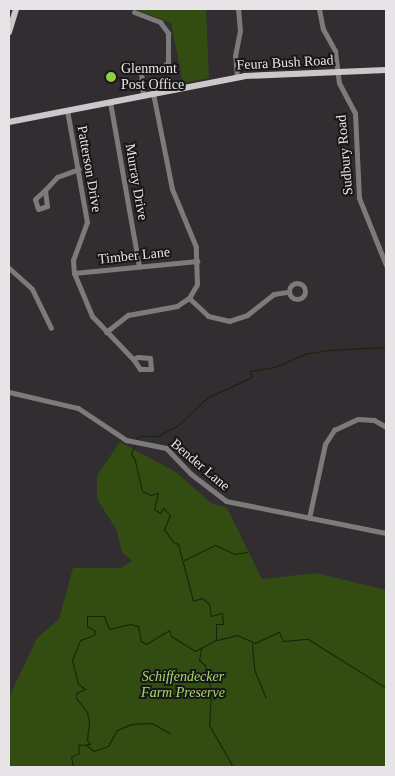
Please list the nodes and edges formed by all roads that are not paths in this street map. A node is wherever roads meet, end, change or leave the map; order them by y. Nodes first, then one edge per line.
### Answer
1 (16, 9) edge
2 (238, 9) edge
3 (319, 9) edge
4 (134, 12) dead end
5 (9, 32) edge
6 (386, 70) edge
7 (338, 73) junction
8 (237, 77) junction
9 (153, 93) junction
10 (143, 95) junction
11 (110, 102) junction
12 (67, 110) junction
13 (9, 122) edge
14 (79, 168) junction
15 (45, 190) dead end
16 (197, 261) junction
17 (386, 265) edge
18 (139, 266) junction
19 (9, 268) edge
20 (74, 274) junction
21 (286, 292) dead end
22 (188, 298) junction
23 (52, 328) dead end
24 (106, 332) junction
25 (133, 359) dead end
26 (9, 392) edge
27 (386, 427) edge
28 (309, 518) junction
29 (386, 533) edge

1 - 5 main road
2 - 8 street
3 - 7 street, Sudbury Road
4 - 10 street
6 - 7 main road, Feura Bush Road
7 - 8 main road, Feura Bush Road
7 - 17 street, Sudbury Road
8 - 9 main road, Feura Bush Road
9 - 10 main road, Feura Bush Road
9 - 16 street
10 - 11 main road, Feura Bush Road
11 - 12 main road, Feura Bush Road
11 - 18 street, Murray Drive
12 - 13 main road, Feura Bush Road
12 - 14 street, Patterson Drive
14 - 15 street
14 - 20 street, Patterson Drive
16 - 18 street, Timber Lane
16 - 22 street
18 - 20 street, Timber Lane
19 - 23 street
20 - 24 street, Patterson Drive
21 - 22 street
22 - 24 street
24 - 25 street, Patterson Drive
26 - 28 street, Bender Lane
27 - 28 street
28 - 29 street, Bender Lane

